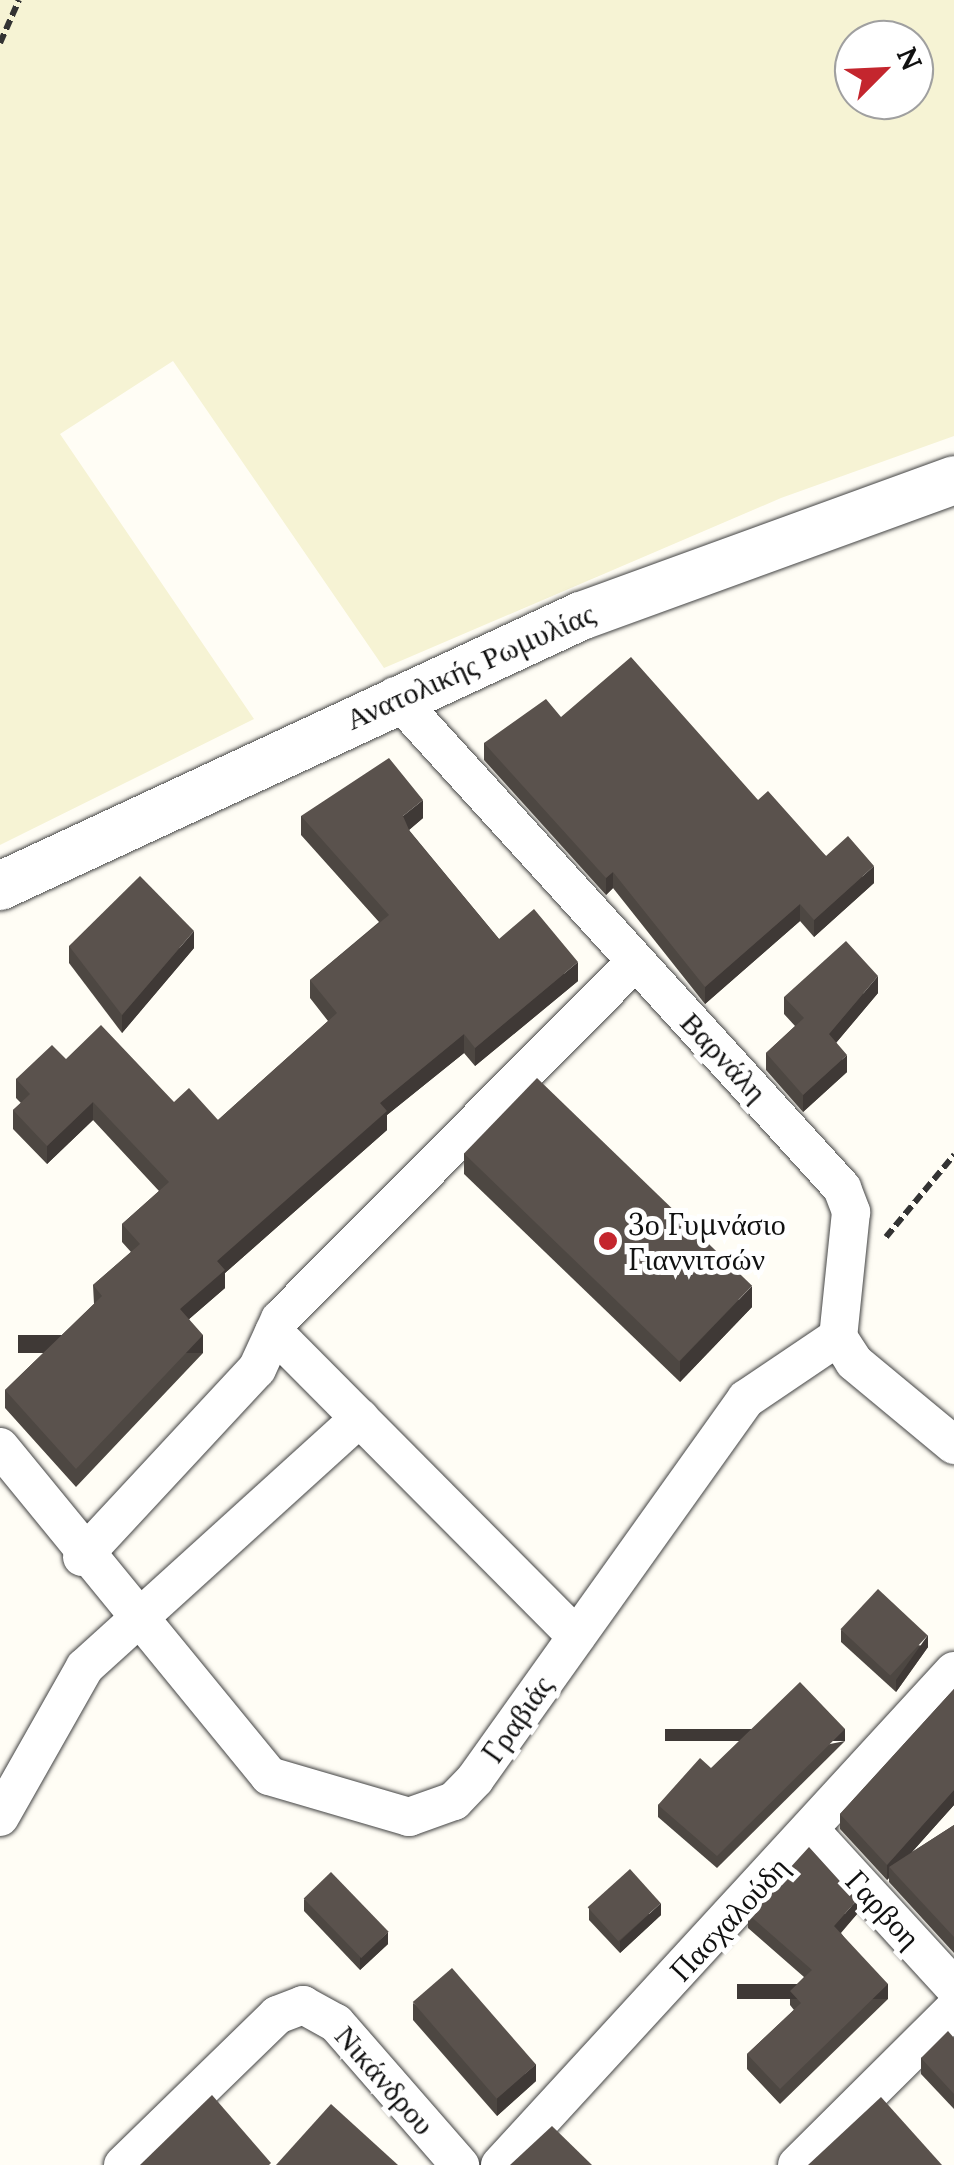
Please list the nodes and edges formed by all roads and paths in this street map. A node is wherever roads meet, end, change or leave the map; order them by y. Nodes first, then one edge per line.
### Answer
1 (19, 0) edge
2 (0, 43) edge
3 (954, 480) edge
4 (394, 696) junction
5 (0, 886) edge
6 (634, 962) junction
7 (954, 1155) edge
8 (879, 1251) dead end
9 (274, 1332) junction
10 (838, 1337) junction
11 (360, 1418) junction
12 (954, 1445) edge
13 (0, 1448) edge
14 (82, 1556) junction
15 (139, 1623) junction
16 (576, 1636) junction
17 (954, 1670) edge
18 (0, 1818) edge
19 (812, 1832) junction
20 (954, 1987) edge
21 (954, 2009) edge
22 (122, 2165) edge
23 (460, 2165) edge
24 (500, 2165) edge
25 (797, 2165) edge

1 - 2 path
3 - 4 street, Ανατολικής Ρωμυλίας
4 - 5 street, Ανατολικής Ρωμυλίας
4 - 6 street, Βαρνάλη
6 - 9 street
6 - 10 street, Βαρνάλη
7 - 8 path
9 - 11 street
9 - 14 street
10 - 12 street
10 - 16 street, Γραβιάς
11 - 15 street
11 - 16 street
13 - 14 street, Γραβιάς
14 - 15 street, Γραβιάς
15 - 16 street, Γραβιάς
15 - 18 street
17 - 19 street, Πασχαλούδη
19 - 20 street, Γαρβοη
19 - 24 street, Πασχαλούδη
21 - 25 street
22 - 23 street, Νικάνδρου

